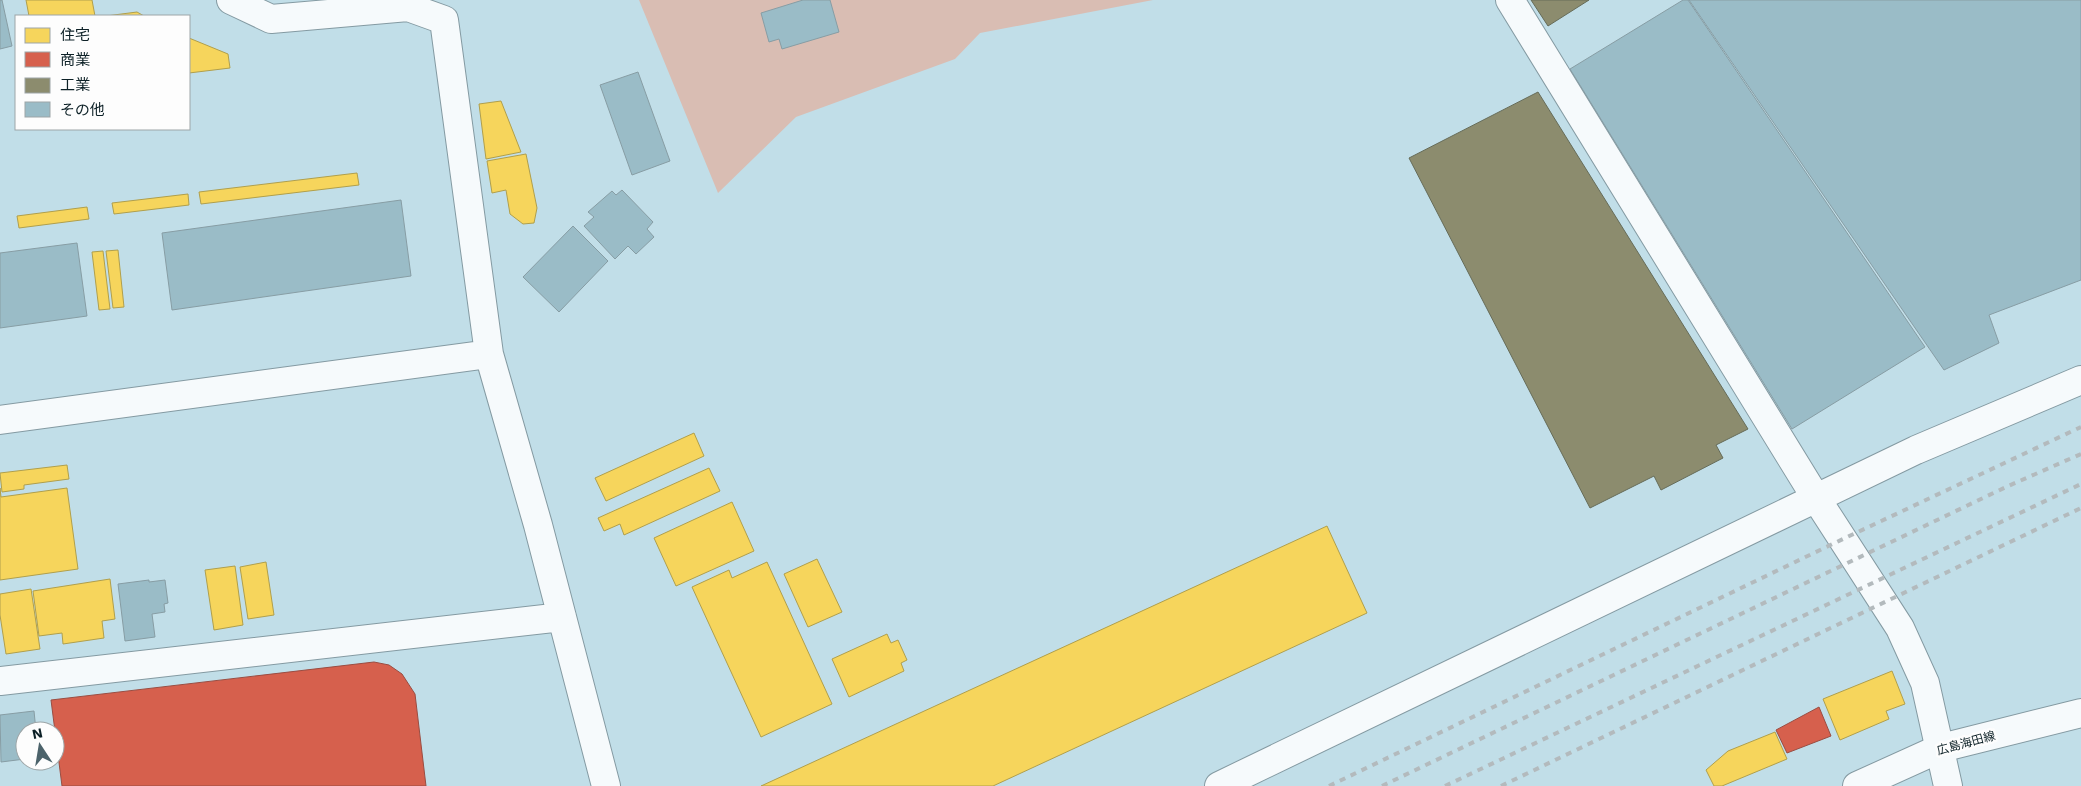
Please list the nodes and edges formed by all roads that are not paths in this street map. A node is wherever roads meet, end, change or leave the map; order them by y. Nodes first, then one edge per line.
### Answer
1 (231, 0) edge
2 (1510, 0) edge
3 (489, 354) junction
4 (2081, 380) edge
5 (0, 420) edge
6 (1816, 498) junction
7 (562, 617) junction
8 (0, 681) edge
9 (2081, 713) edge
10 (1941, 748) junction
11 (606, 786) edge
12 (1218, 786) edge
13 (1857, 786) edge
14 (1948, 786) edge

1 - 3 street
2 - 6 street
3 - 5 street
3 - 7 street
4 - 6 street
6 - 10 street
6 - 12 street
7 - 8 street
7 - 11 street
9 - 10 street, 広島海田線
10 - 13 street, 広島海田線
10 - 14 street

